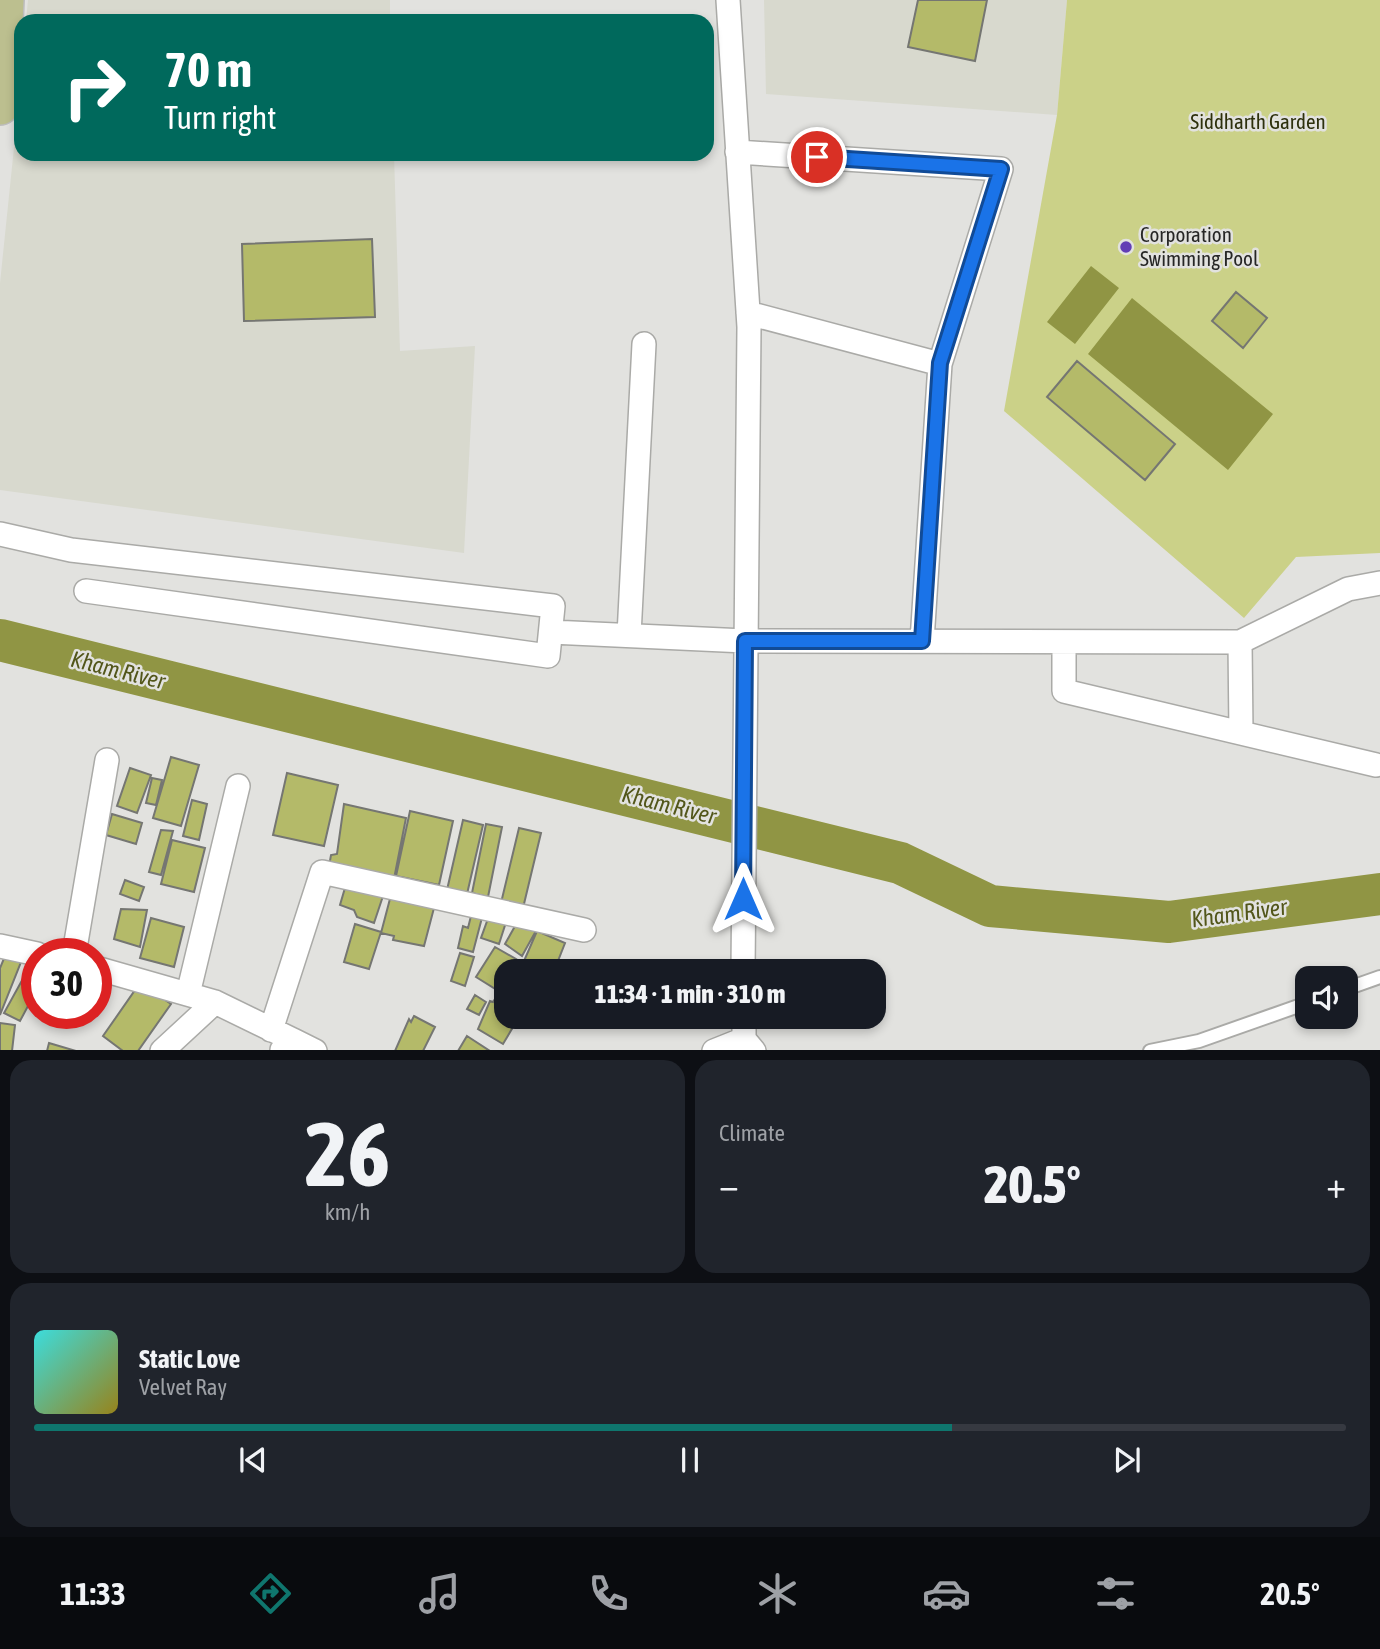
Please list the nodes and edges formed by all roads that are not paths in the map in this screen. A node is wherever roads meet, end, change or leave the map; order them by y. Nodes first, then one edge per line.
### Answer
1 (5, 0) edge
2 (727, 0) edge
3 (1, 99) edge
4 (737, 152) junction
5 (748, 313) junction
6 (644, 344) dead end
7 (940, 363) junction
8 (0, 534) edge
9 (1380, 583) edge
10 (86, 592) dead end
11 (551, 632) junction
12 (629, 635) junction
13 (745, 641) junction
14 (922, 641) junction
15 (1065, 642) junction
16 (1240, 642) junction
17 (1241, 733) junction
18 (107, 760) dead end
19 (1376, 765) dead end
20 (238, 786) dead end
21 (584, 930) dead end
22 (77, 938) edge
23 (0, 946) edge
24 (21, 951) edge
25 (743, 959) edge
26 (112, 973) edge
27 (1380, 977) edge
28 (1358, 985) edge
29 (188, 994) junction
30 (215, 1002) junction
31 (1295, 1007) edge
32 (271, 1030) junction
33 (746, 1039) edge
34 (288, 1045) edge
35 (163, 1050) edge
36 (310, 1050) edge
37 (717, 1050) edge
38 (1155, 1050) edge

1 - 3 main road
2 - 4 street
4 - 5 street
4 - 7 street
5 - 7 street
5 - 13 street
6 - 12 street
7 - 14 street
8 - 11 street
9 - 16 street
10 - 11 street
11 - 12 street
12 - 13 street
13 - 14 street
13 - 25 street
14 - 15 street
15 - 16 street
15 - 17 street
16 - 17 street
17 - 19 street
18 - 22 street
20 - 29 street
21 - 32 street
23 - 24 street
26 - 29 street
27 - 28 lane
29 - 30 street
30 - 32 street
30 - 35 street
31 - 38 lane
32 - 34 street
33 - 37 street
34 - 36 street

